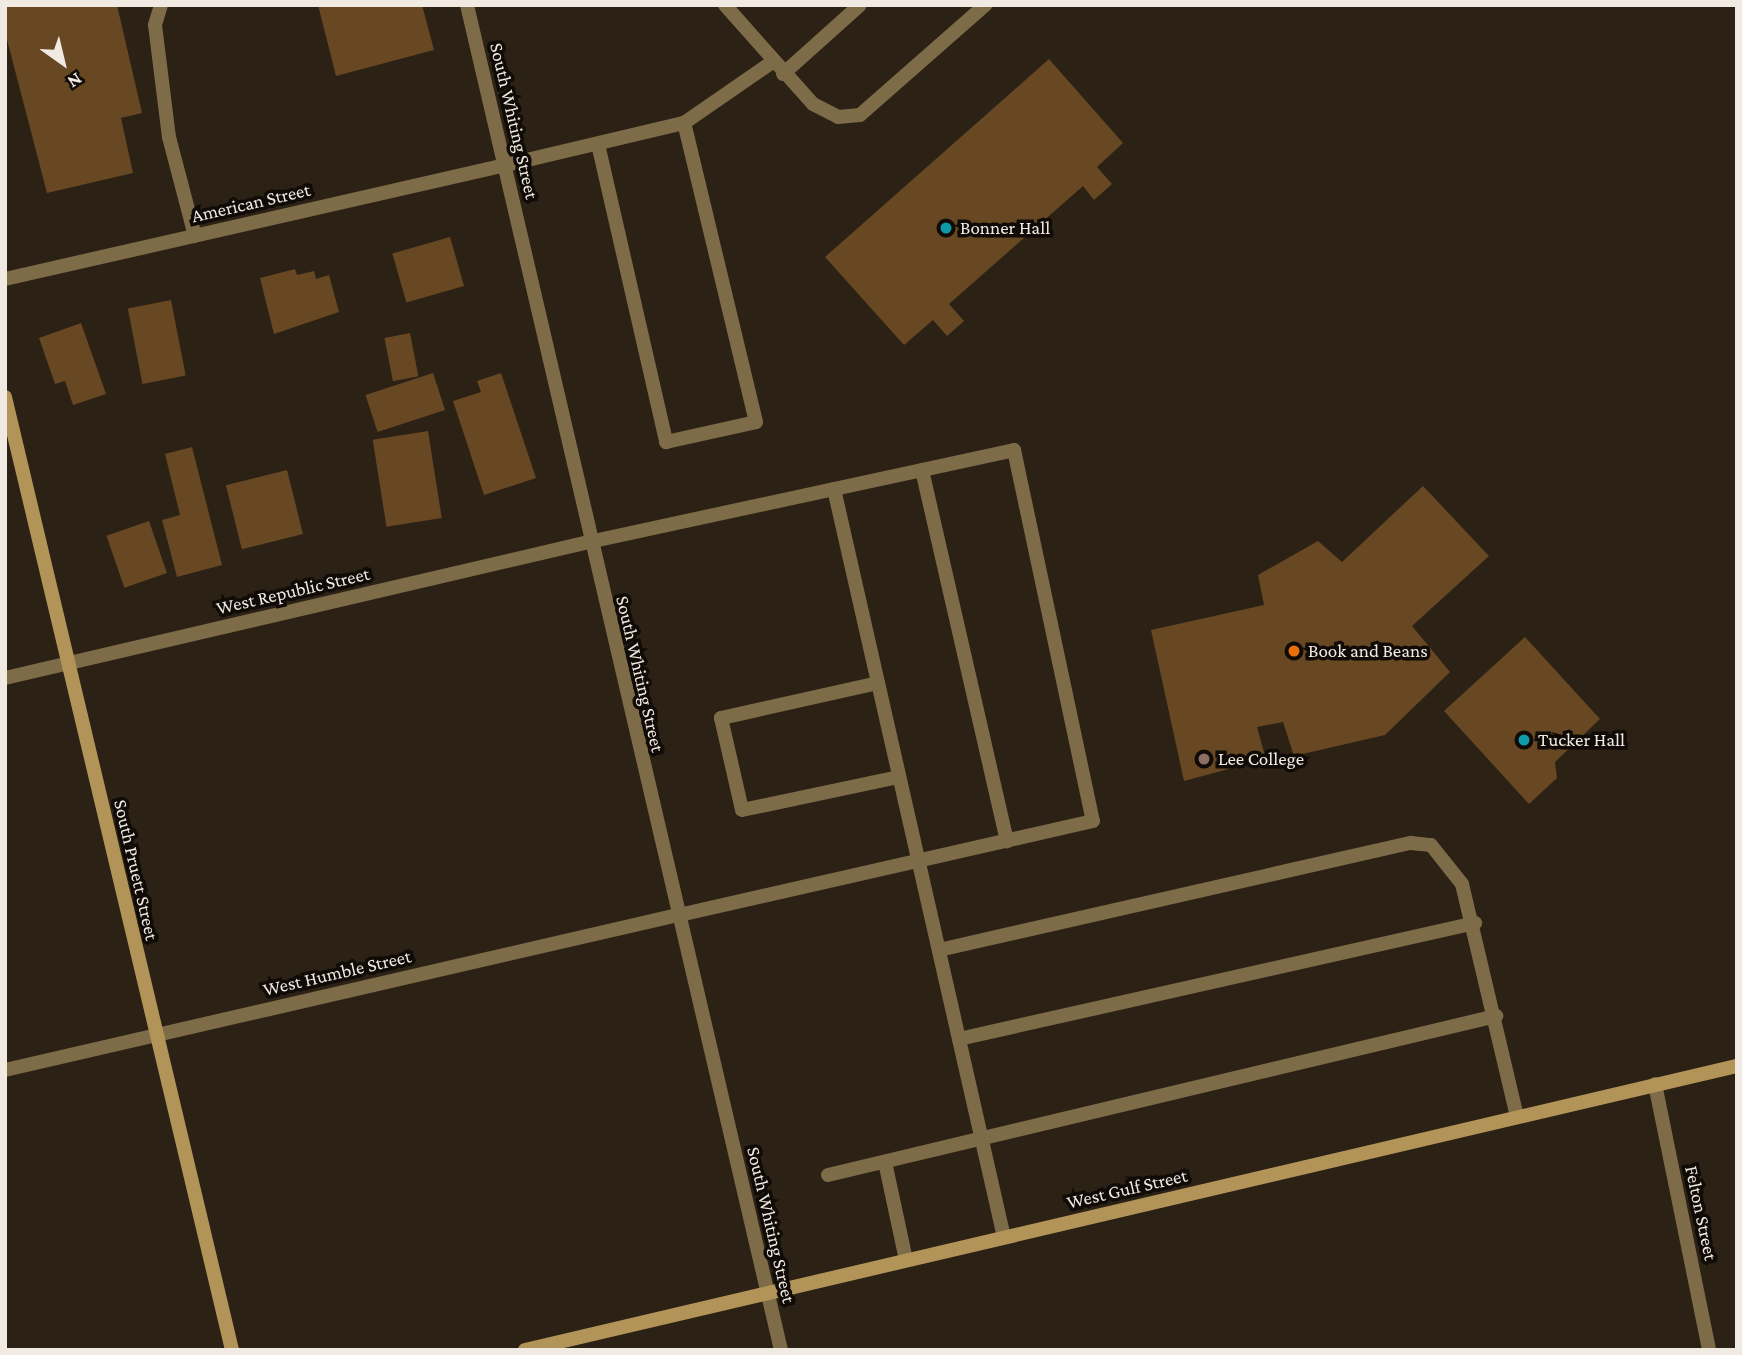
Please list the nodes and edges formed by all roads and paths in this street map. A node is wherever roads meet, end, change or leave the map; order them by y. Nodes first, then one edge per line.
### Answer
1 (160, 5) edge
2 (467, 5) edge
3 (725, 5) edge
4 (860, 5) edge
5 (985, 5) edge
6 (771, 63) junction
7 (783, 74) junction
8 (684, 123) junction
9 (598, 145) junction
10 (506, 165) junction
11 (195, 236) junction
12 (5, 279) edge
13 (5, 397) edge
14 (922, 470) junction
15 (834, 489) junction
16 (589, 542) junction
17 (68, 663) junction
18 (5, 678) edge
19 (878, 683) junction
20 (899, 777) junction
21 (1007, 841) junction
22 (918, 861) junction
23 (678, 915) junction
24 (1475, 923) junction
25 (939, 950) junction
26 (1496, 1016) junction
27 (154, 1035) junction
28 (959, 1039) junction
29 (1737, 1066) edge
30 (5, 1070) edge
31 (1655, 1084) junction
32 (1517, 1116) junction
33 (982, 1139) junction
34 (885, 1162) junction
35 (828, 1175) dead end
36 (1004, 1237) junction
37 (906, 1260) junction
38 (767, 1293) junction
39 (232, 1350) edge
40 (525, 1350) edge
41 (781, 1350) edge
42 (1709, 1350) edge

1 - 11 street
2 - 10 street, South Whiting Street
3 - 6 street
4 - 7 street
5 - 7 street
6 - 7 street
6 - 8 street
8 - 9 street, American Street
8 - 9 street
9 - 10 street, American Street
10 - 11 street, American Street
10 - 16 street, South Whiting Street
11 - 12 street, American Street
13 - 17 street, South Pruett Street
14 - 15 street, West Republic Street
14 - 21 street
14 - 21 street, West Humble Street
15 - 16 street, West Republic Street
15 - 19 street
16 - 17 street, West Republic Street
16 - 23 street, South Whiting Street
17 - 18 street, West Republic Street
17 - 27 street, South Pruett Street
19 - 20 street
19 - 20 street
20 - 22 street
21 - 22 street, West Humble Street
22 - 23 street, West Humble Street
22 - 25 street
23 - 27 street, West Humble Street
23 - 38 street, South Whiting Street
24 - 25 street
24 - 26 street
24 - 28 street
25 - 28 street
26 - 32 street
26 - 33 street
27 - 30 street, West Humble Street
27 - 39 street, South Pruett Street
28 - 33 street
29 - 31 street, West Gulf Street
31 - 32 street, West Gulf Street
31 - 42 street, Felton Street
32 - 36 street, West Gulf Street
33 - 34 street
33 - 36 street
34 - 35 street
34 - 37 street
36 - 37 street, West Gulf Street
37 - 38 street, West Gulf Street
38 - 40 street, West Gulf Street
38 - 41 street, South Whiting Street

